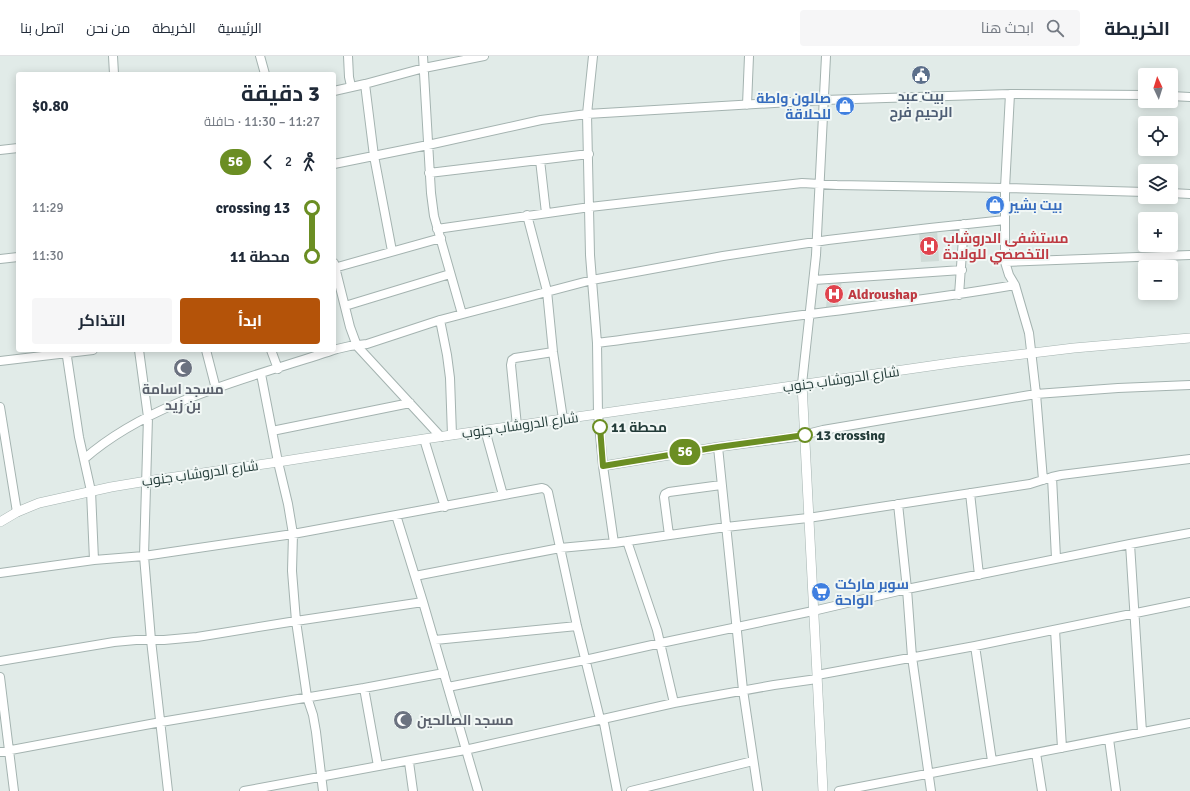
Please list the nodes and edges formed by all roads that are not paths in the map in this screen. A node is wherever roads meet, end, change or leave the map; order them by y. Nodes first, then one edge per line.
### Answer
1 (113, 56) edge
2 (260, 56) edge
3 (348, 56) edge
4 (423, 56) edge
5 (484, 56) edge
6 (593, 56) edge
7 (749, 56) edge
8 (826, 56) edge
9 (424, 68) junction
10 (114, 72) edge
11 (265, 72) edge
12 (365, 84) junction
13 (351, 86) junction
14 (336, 90) edge
15 (1010, 94) junction
16 (1138, 95) edge
17 (1178, 96) edge
18 (1190, 97) edge
19 (824, 100) junction
20 (747, 105) junction
21 (587, 114) junction
22 (428, 145) junction
23 (16, 148) edge
24 (0, 150) edge
25 (588, 154) junction
26 (374, 156) junction
27 (540, 160) junction
28 (336, 164) edge
29 (429, 173) junction
30 (820, 184) junction
31 (1006, 188) junction
32 (1138, 192) edge
33 (1178, 193) edge
34 (1190, 194) edge
35 (590, 207) junction
36 (546, 213) junction
37 (527, 215) junction
38 (1005, 220) junction
39 (964, 224) junction
40 (437, 229) junction
41 (440, 238) junction
42 (817, 242) junction
43 (392, 251) junction
44 (1190, 255) edge
45 (16, 257) edge
46 (0, 259) edge
47 (1005, 262) junction
48 (336, 266) edge
49 (336, 270) edge
50 (962, 270) junction
51 (450, 274) junction
52 (592, 280) junction
53 (814, 280) junction
54 (1015, 285) junction
55 (547, 291) junction
56 (959, 295) junction
57 (345, 306) junction
58 (462, 314) junction
59 (811, 314) junction
60 (440, 320) junction
61 (1190, 338) edge
62 (597, 343) junction
63 (357, 346) junction
64 (336, 349) edge
65 (59, 352) edge
66 (66, 352) edge
67 (139, 352) edge
68 (207, 352) edge
69 (272, 352) edge
70 (327, 352) edge
71 (553, 352) junction
72 (1032, 352) junction
73 (0, 361) edge
74 (278, 369) junction
75 (261, 374) junction
76 (802, 384) junction
77 (1190, 385) edge
78 (216, 389) junction
79 (1036, 394) junction
80 (410, 403) junction
81 (0, 407) edge
82 (598, 414) junction
83 (148, 417) junction
84 (563, 419) junction
85 (517, 426) junction
86 (485, 430) junction
87 (272, 431) junction
88 (2, 434) edge
89 (452, 435) junction
90 (805, 435) junction
91 (440, 437) junction
92 (424, 439) junction
93 (718, 447) junction
94 (1190, 459) edge
95 (84, 460) junction
96 (278, 462) junction
97 (603, 466) junction
98 (1052, 477) junction
99 (1042, 480) junction
100 (147, 481) junction
101 (722, 485) junction
102 (91, 491) junction
103 (970, 493) junction
104 (503, 495) junction
105 (898, 504) junction
106 (445, 507) junction
107 (17, 512) junction
108 (396, 515) junction
109 (808, 518) junction
110 (0, 522) edge
111 (726, 527) junction
112 (1190, 533) edge
113 (293, 534) junction
114 (669, 535) junction
115 (627, 541) junction
116 (614, 543) junction
117 (1130, 544) junction
118 (560, 548) junction
119 (144, 556) junction
120 (1056, 558) junction
121 (94, 560) junction
122 (0, 573) edge
123 (979, 575) junction
124 (415, 576) junction
125 (907, 589) junction
126 (424, 602) junction
127 (1190, 602) edge
128 (813, 611) junction
129 (1135, 614) junction
130 (296, 621) junction
131 (577, 626) junction
132 (736, 627) junction
133 (1055, 630) junction
134 (151, 640) junction
135 (435, 640) junction
136 (661, 643) junction
137 (975, 646) junction
138 (912, 657) junction
139 (585, 660) junction
140 (0, 661) edge
141 (444, 673) junction
142 (0, 677) edge
143 (817, 677) junction
144 (448, 687) junction
145 (364, 688) junction
146 (743, 690) junction
147 (307, 697) junction
148 (674, 703) junction
149 (600, 719) junction
150 (161, 722) junction
151 (1190, 723) edge
152 (1142, 732) junction
153 (1108, 739) junction
154 (1062, 748) junction
155 (10, 750) junction
156 (466, 750) junction
157 (0, 752) edge
158 (1036, 753) junction
159 (753, 761) junction
160 (992, 761) junction
161 (409, 762) junction
162 (378, 766) junction
163 (928, 774) junction
164 (321, 777) junction
165 (14, 791) edge
166 (168, 791) edge
167 (244, 791) edge
168 (323, 791) edge
169 (413, 791) edge
170 (478, 791) edge
171 (617, 791) edge
172 (631, 791) edge
173 (758, 791) edge
174 (823, 791) edge
175 (839, 791) edge
176 (931, 791) edge
177 (1042, 791) edge
178 (1116, 791) edge

1 - 10 street
2 - 11 street
3 - 13 street
4 - 9 street
5 - 9 street
6 - 21 street
7 - 20 street
8 - 19 street
9 - 12 street
9 - 22 street
12 - 13 street
12 - 26 street
13 - 14 street
15 - 16 street
15 - 19 street
15 - 31 street
17 - 18 street
19 - 20 street
19 - 30 street
20 - 21 street
21 - 22 street
21 - 25 street
22 - 26 street
22 - 29 street
23 - 24 street
25 - 27 street
25 - 35 street
26 - 28 street
26 - 43 street
27 - 29 street
27 - 36 street
29 - 40 street
30 - 31 street
30 - 35 street
30 - 42 street
31 - 32 street
31 - 38 street
33 - 34 street
35 - 36 street
35 - 52 street
36 - 37 street
37 - 40 street
37 - 55 street
38 - 39 street
38 - 47 street
39 - 42 street
39 - 50 street
40 - 41 street
41 - 43 street
41 - 51 street
42 - 52 street
42 - 53 street
43 - 48 street
44 - 47 street
45 - 46 street
47 - 54 street
49 - 57 street
50 - 53 street
50 - 56 street
51 - 57 street
51 - 58 street
52 - 55 street
52 - 62 street
53 - 59 street
54 - 56 street
54 - 72 street
55 - 58 street
55 - 71 street
56 - 59 street
57 - 63 street
58 - 60 street
59 - 62 street
59 - 76 street
60 - 63 street
60 - 89 street
61 - 72 street, شارع الدروشاب جنوب
62 - 82 street
63 - 64 street
63 - 80 street
65 - 73 street
66 - 95 street
67 - 83 street
68 - 78 street
69 - 74 street
70 - 74 street
71 - 84 street
71 - 85 street
72 - 76 street, شارع الدروشاب جنوب
72 - 79 street
74 - 75 street
75 - 78 street
75 - 87 street
76 - 82 street, شارع الدروشاب جنوب
76 - 90 street
77 - 79 street
78 - 83 street
79 - 90 street
79 - 99 street
80 - 87 street
80 - 91 street
81 - 88 street
82 - 84 street, شارع الدروشاب جنوب
82 - 97 street
83 - 95 street
83 - 100 street
84 - 85 street, شارع الدروشاب جنوب
85 - 86 street, شارع الدروشاب جنوب
86 - 89 street, شارع الدروشاب جنوب
86 - 104 street
87 - 96 street
88 - 107 street
89 - 91 street, شارع الدروشاب جنوب
90 - 93 street
90 - 109 street
91 - 92 street, شارع الدروشاب جنوب
92 - 96 street, شارع الدروشاب جنوب
92 - 106 street
93 - 97 street
93 - 101 street
94 - 98 street
95 - 102 street
96 - 100 street, شارع الدروشاب جنوب
96 - 113 street
97 - 116 street
98 - 99 street
98 - 120 street
99 - 103 street
100 - 102 street, شارع الدروشاب جنوب
100 - 119 street
101 - 111 street
101 - 114 street
102 - 107 street, شارع الدروشاب جنوب
102 - 121 street
103 - 105 street
103 - 123 street
104 - 106 street
104 - 118 street
105 - 109 street
105 - 125 street
106 - 108 street
107 - 110 street, شارع الدروشاب جنوب
108 - 113 street
108 - 124 street
109 - 111 street
109 - 128 street
111 - 114 street
111 - 132 street
112 - 117 street
113 - 119 street
113 - 130 street
114 - 115 street
115 - 116 street
115 - 136 street
116 - 118 street
117 - 120 street
117 - 129 street
118 - 124 street
118 - 131 street
119 - 121 street
119 - 134 street
120 - 123 street
121 - 122 street
123 - 125 street
124 - 126 street
125 - 128 street
125 - 138 street
126 - 130 street
126 - 135 street
127 - 129 street
128 - 132 street
128 - 143 street
129 - 133 street
129 - 152 street
130 - 134 street
130 - 147 street
131 - 135 street
131 - 139 street
132 - 136 street
132 - 146 street
133 - 137 street
133 - 154 street
134 - 140 street
134 - 150 street
135 - 141 street
136 - 139 street
136 - 148 street
137 - 138 street
137 - 160 street
138 - 143 street
138 - 163 street
139 - 144 street
139 - 149 street
141 - 144 street
141 - 145 street
142 - 155 street
143 - 146 street
143 - 174 street
144 - 156 street
145 - 147 street
145 - 162 street
146 - 148 street
146 - 159 street
147 - 150 street
147 - 164 street
148 - 149 street
149 - 156 street
149 - 171 street
150 - 155 street
150 - 166 street
151 - 152 street
152 - 153 street
153 - 154 street
153 - 178 street
154 - 158 street
155 - 157 street
155 - 165 street
156 - 161 street
156 - 170 street
158 - 160 street
158 - 177 street
159 - 172 street
159 - 173 street
160 - 163 street
161 - 162 street
161 - 169 street
162 - 164 street
163 - 175 street
163 - 176 street
164 - 167 street
164 - 168 street

